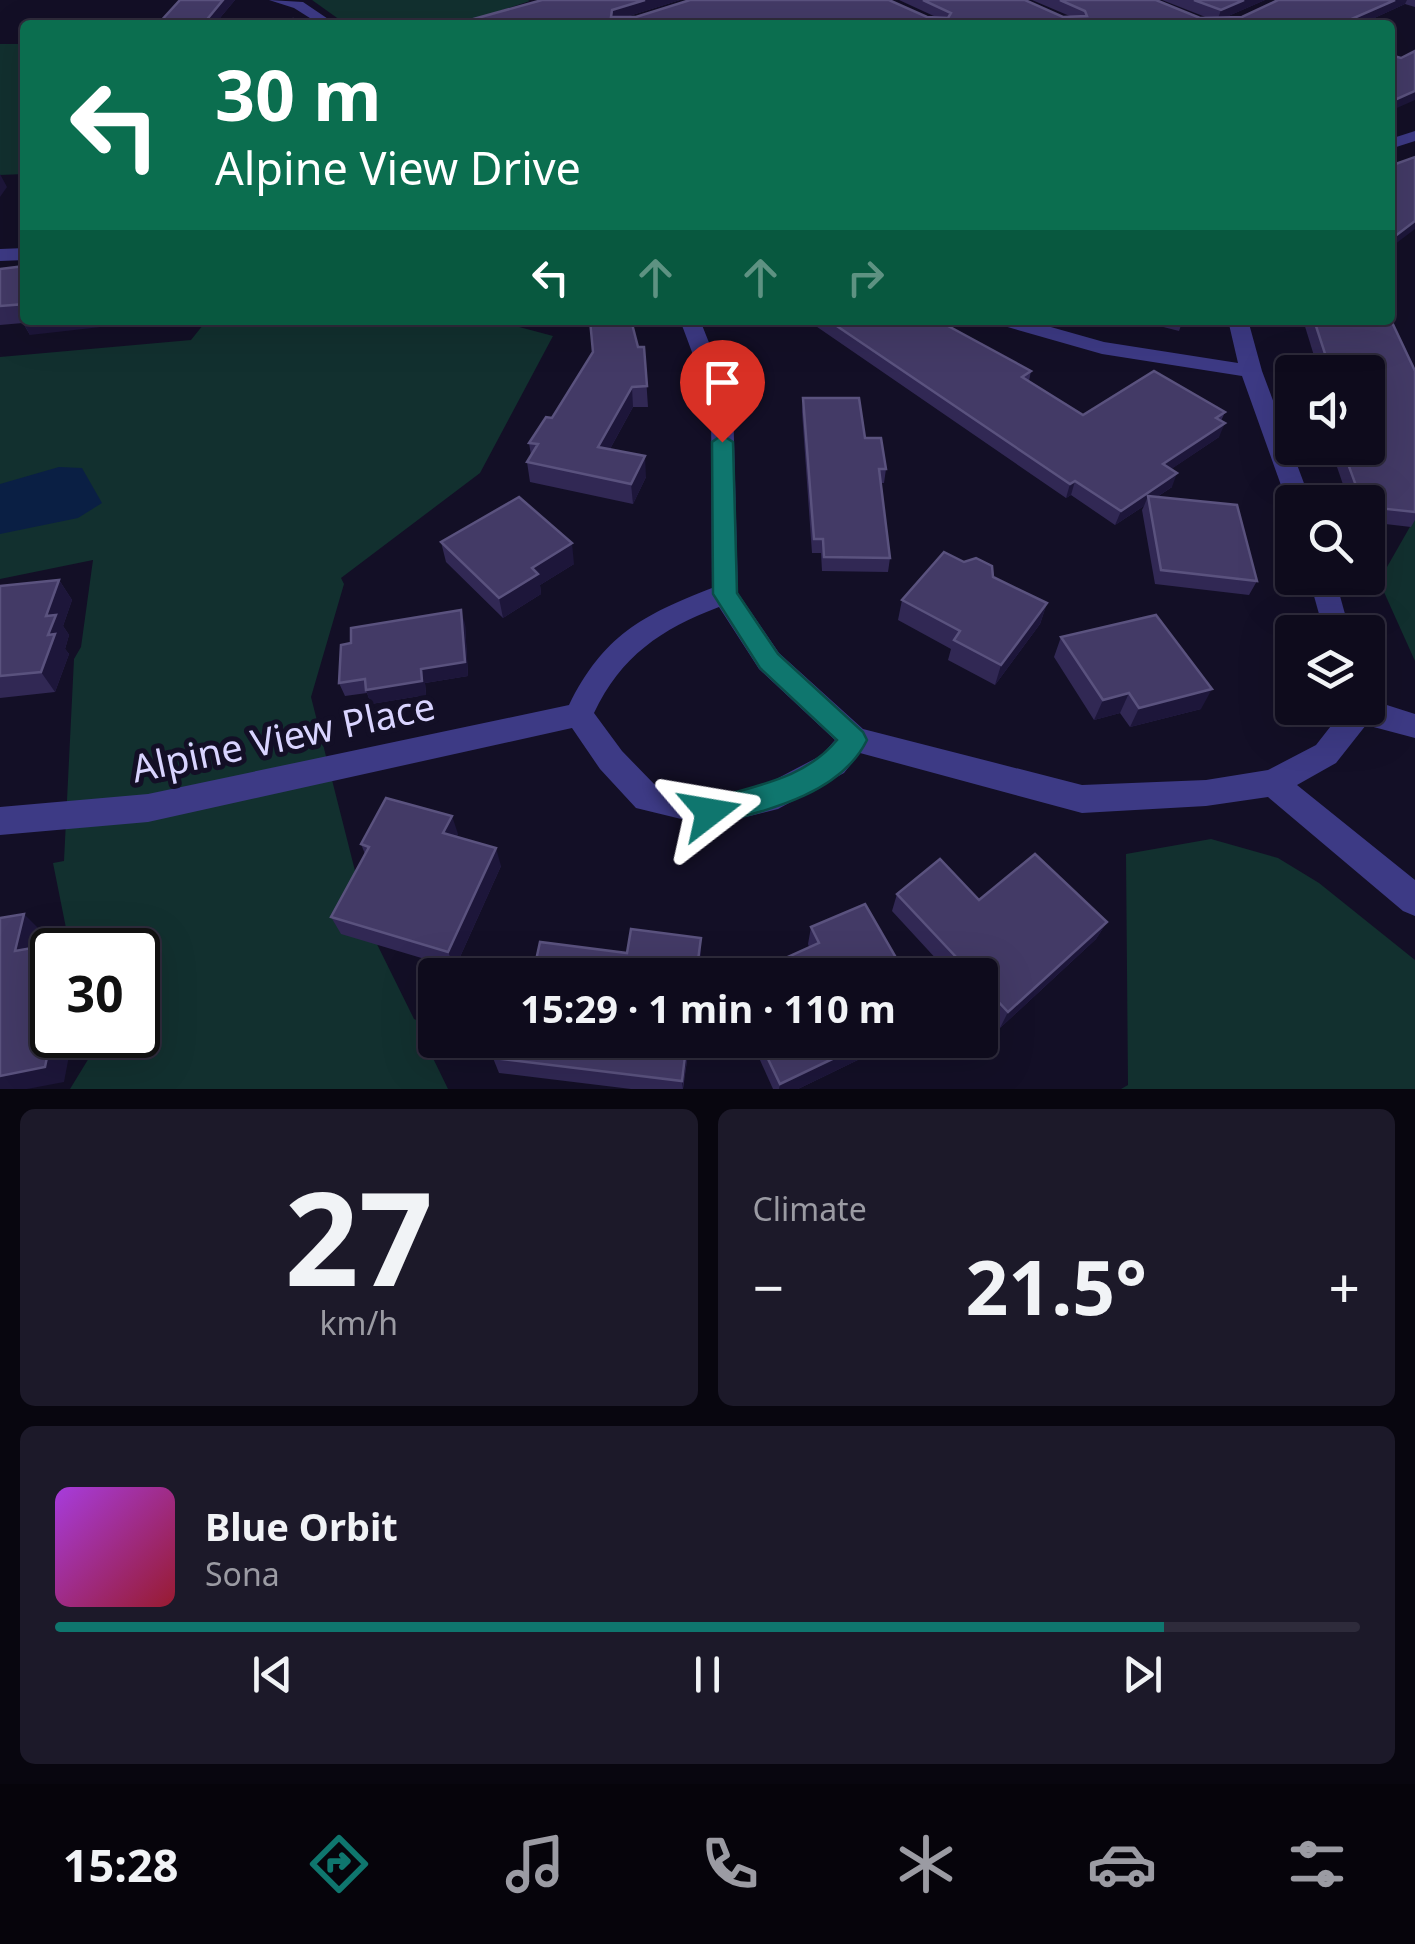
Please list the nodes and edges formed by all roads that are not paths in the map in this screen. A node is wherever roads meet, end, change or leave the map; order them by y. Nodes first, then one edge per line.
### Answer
1 (275, 0) edge
2 (322, 20) edge
3 (692, 325) edge
4 (1022, 325) edge
5 (1239, 325) edge
6 (1251, 371) junction
7 (1292, 485) edge
8 (725, 594) junction
9 (579, 714) junction
10 (1385, 717) edge
11 (1348, 725) edge
12 (1415, 726) edge
13 (854, 740) junction
14 (1273, 783) junction
15 (0, 821) edge
16 (1415, 900) edge

1 - 2 street
3 - 8 street
4 - 6 street
5 - 6 street
6 - 7 street
8 - 9 street
8 - 13 street
9 - 13 street
9 - 15 street, Alpine View Place
10 - 12 street
11 - 14 street
13 - 14 street
14 - 16 street

